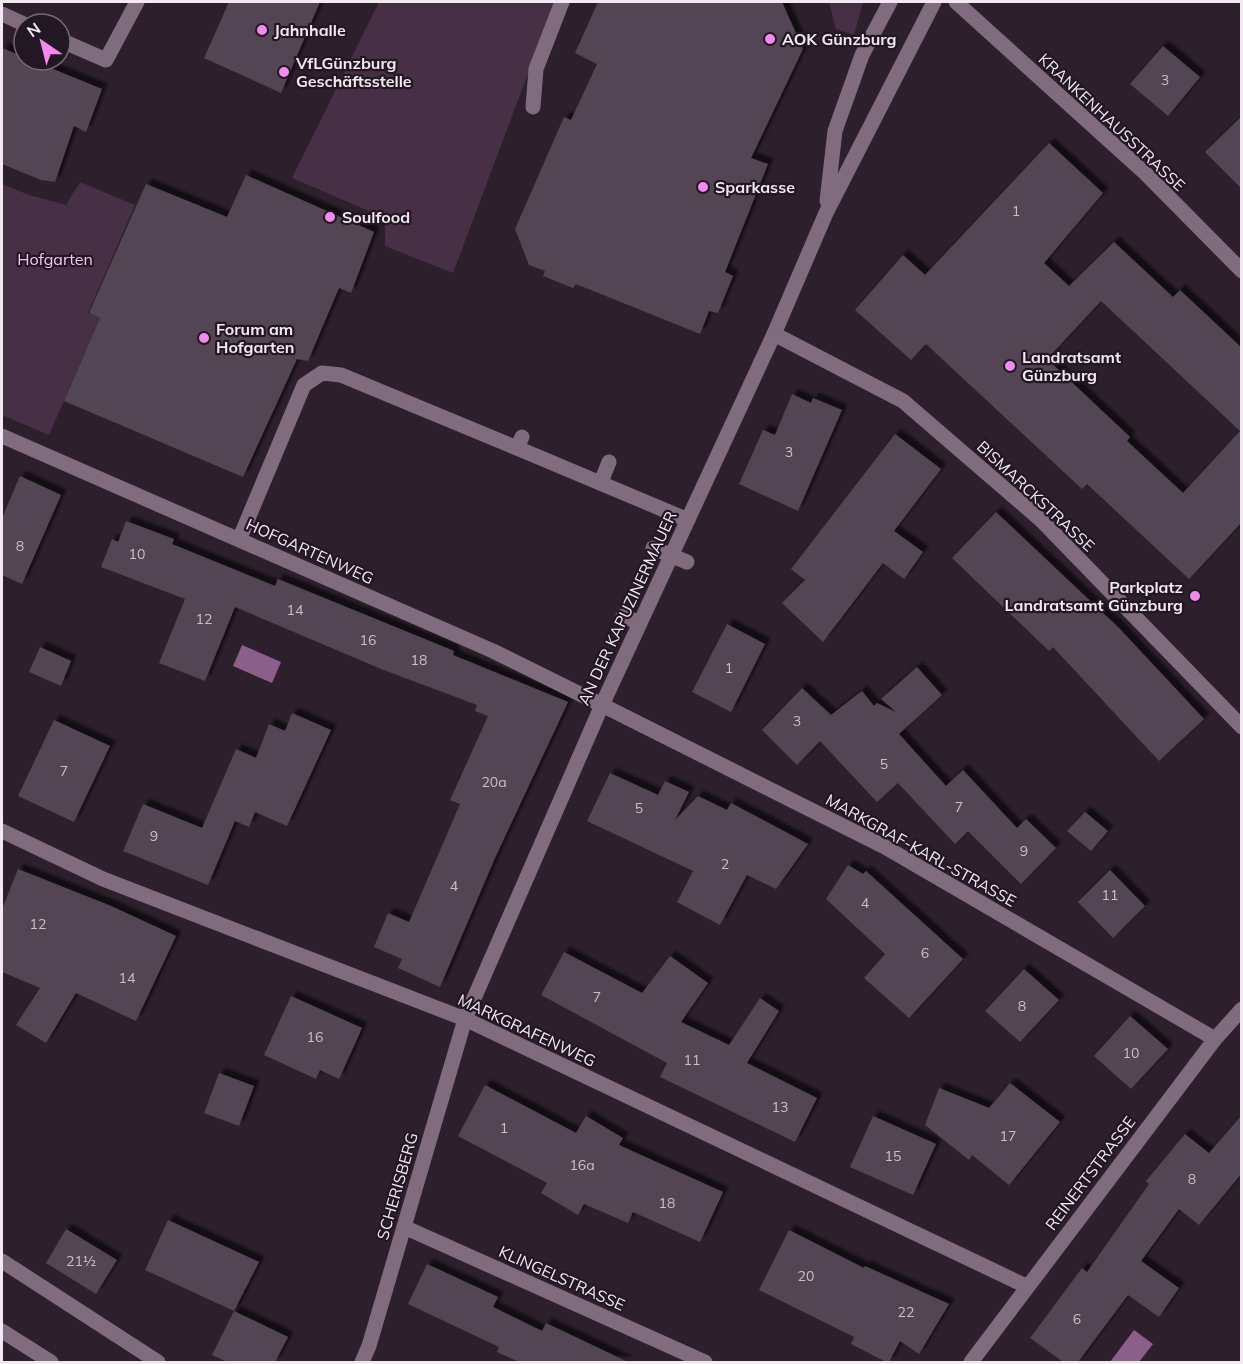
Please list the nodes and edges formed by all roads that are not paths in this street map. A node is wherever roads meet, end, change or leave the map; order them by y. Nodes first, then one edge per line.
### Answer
1 (137, 2) edge
2 (562, 2) edge
3 (890, 2) edge
4 (934, 2) edge
5 (956, 2) edge
6 (72, 45) edge
7 (533, 107) dead end
8 (826, 213) junction
9 (1242, 271) edge
10 (774, 334) junction
11 (2, 436) edge
12 (609, 462) dead end
13 (601, 482) junction
14 (688, 520) junction
15 (239, 540) junction
16 (653, 548) dead end
17 (671, 555) junction
18 (687, 562) dead end
19 (623, 616) dead end
20 (640, 623) junction
21 (602, 705) junction
22 (1242, 727) edge
23 (2, 831) edge
24 (1242, 1009) edge
25 (465, 1019) junction
26 (1215, 1039) junction
27 (404, 1227) junction
28 (2, 1261) edge
29 (1026, 1286) junction
30 (2, 1331) edge
31 (51, 1362) edge
32 (158, 1362) edge
33 (362, 1362) edge
34 (705, 1362) edge
35 (971, 1362) edge

1 - 6 street
2 - 7 street
3 - 8 street, AN DER KAPUZINERMAUER
4 - 8 street, AN DER KAPUZINERMAUER
5 - 9 street, KRANKENHAUSSTRASSE
8 - 10 street, AN DER KAPUZINERMAUER
10 - 14 street, AN DER KAPUZINERMAUER
10 - 22 street, BISMARCKSTRASSE
11 - 15 street, HOFGARTENWEG
12 - 13 street
13 - 14 street
13 - 15 street
14 - 17 street, AN DER KAPUZINERMAUER
15 - 21 street, HOFGARTENWEG
16 - 17 street
17 - 18 street
17 - 20 street, AN DER KAPUZINERMAUER
19 - 20 street
20 - 21 street, AN DER KAPUZINERMAUER
21 - 25 street, AN DER KAPUZINERMAUER
21 - 26 street, MARKGRAF-KARL-STRASSE
23 - 25 street, MARKGRAFENWEG
24 - 26 street, REINERTSTRASSE
25 - 27 street, SCHERISBERG
25 - 29 street, MARKGRAFENWEG
26 - 29 street, REINERTSTRASSE
27 - 33 street, SCHERISBERG
27 - 34 street, KLINGELSTRASSE
28 - 32 street
29 - 35 street, REINERTSTRASSE
30 - 31 street

